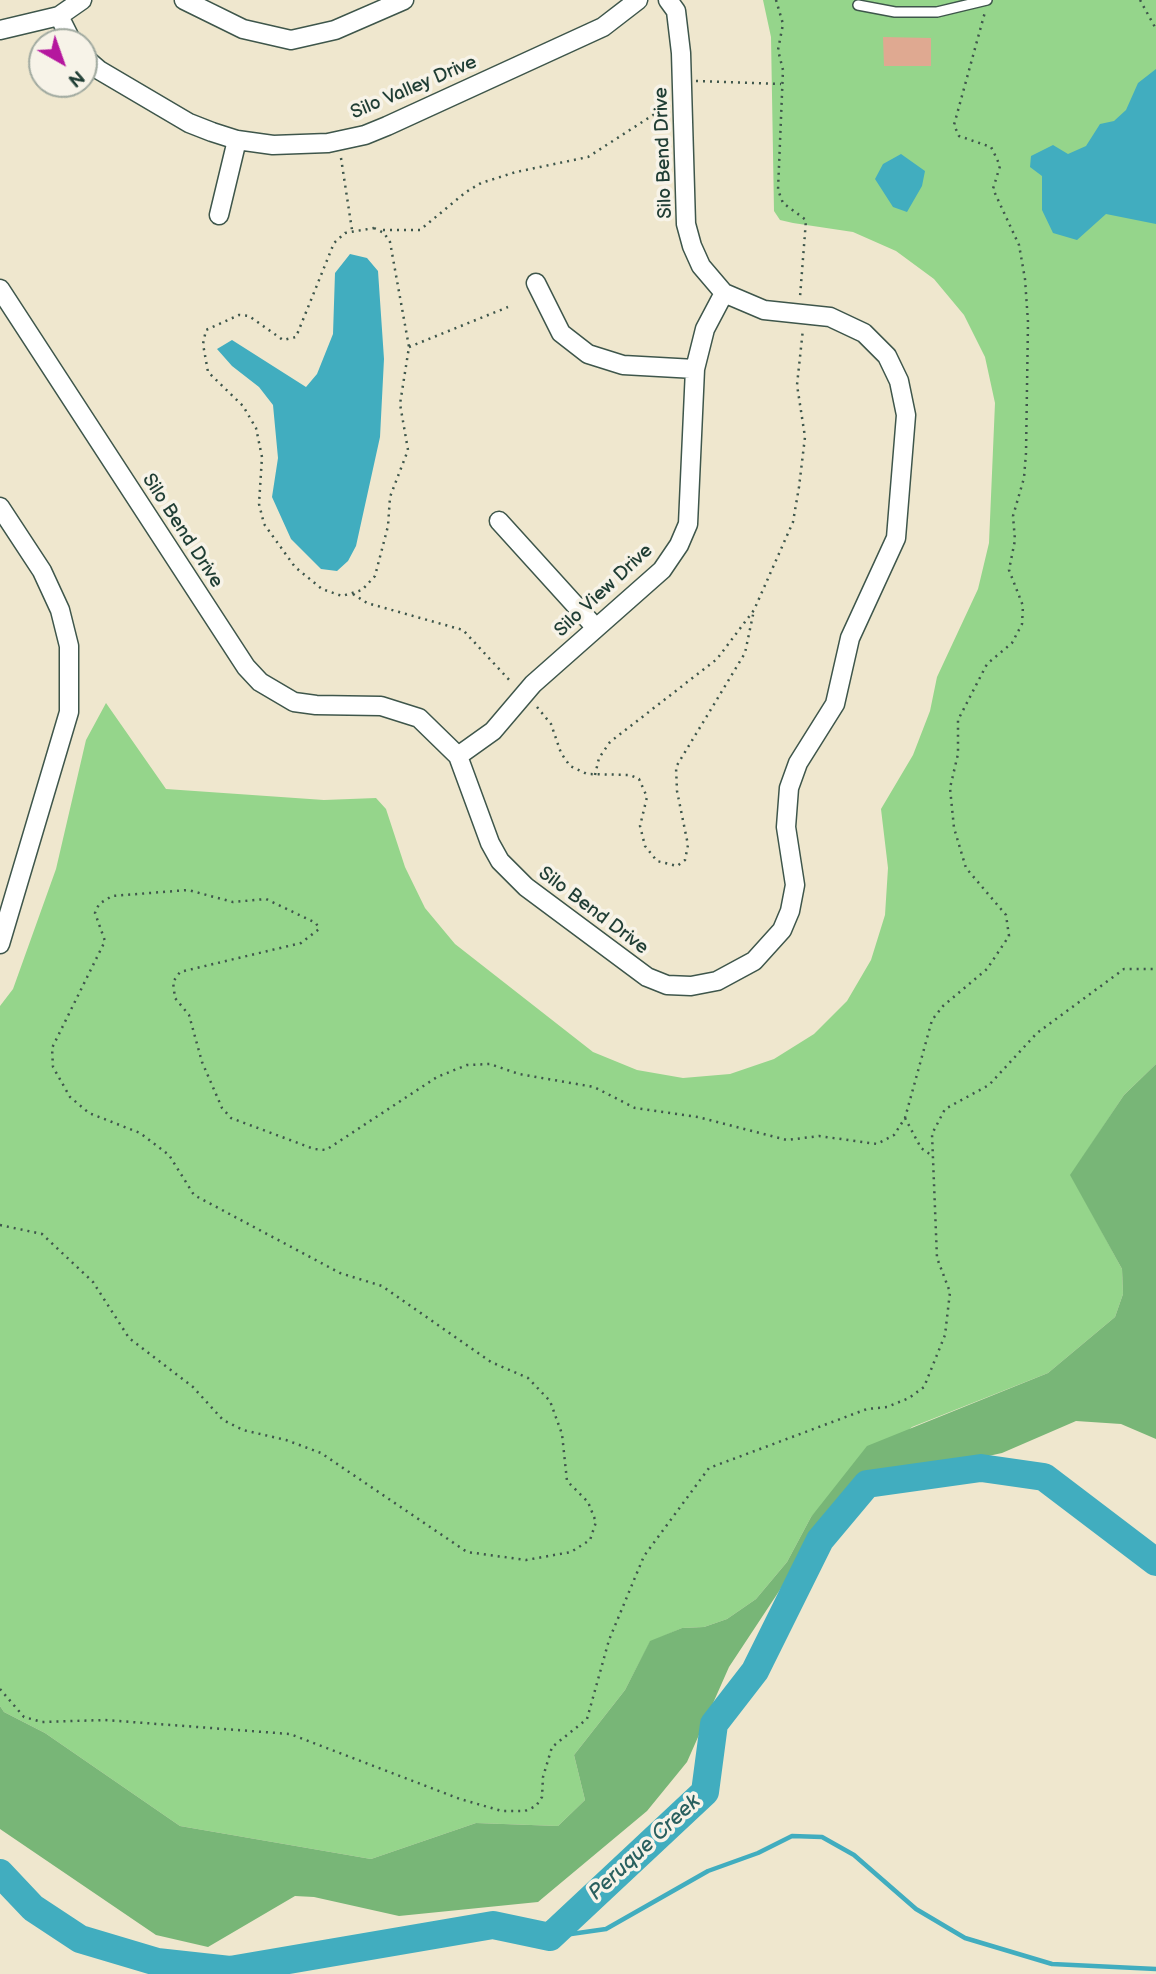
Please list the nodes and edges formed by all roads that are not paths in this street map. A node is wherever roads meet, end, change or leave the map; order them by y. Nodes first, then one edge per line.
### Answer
1 (82, 0) edge
2 (184, 0) edge
3 (404, 0) edge
4 (638, 0) edge
5 (668, 0) edge
6 (987, 4) edge
7 (858, 5) dead end
8 (59, 16) junction
9 (65, 28) edge
10 (0, 30) edge
11 (98, 69) edge
12 (237, 140) junction
13 (219, 215) dead end
14 (536, 283) dead end
15 (0, 289) edge
16 (724, 293) junction
17 (695, 369) junction
18 (0, 507) edge
19 (499, 521) dead end
20 (596, 628) junction
21 (458, 756) junction
22 (0, 944) edge

1 - 8 street
2 - 3 street
4 - 12 street, Silo Valley Drive
5 - 16 street, Silo Bend Drive
6 - 7 lane
8 - 9 street
8 - 10 street
11 - 12 street, Silo Valley Drive
12 - 13 street
14 - 17 street
15 - 21 street, Silo Bend Drive
16 - 17 street, Silo View Drive
16 - 21 street, Silo Bend Drive
17 - 20 street, Silo View Drive
18 - 22 street
19 - 20 street
20 - 21 street, Silo View Drive

